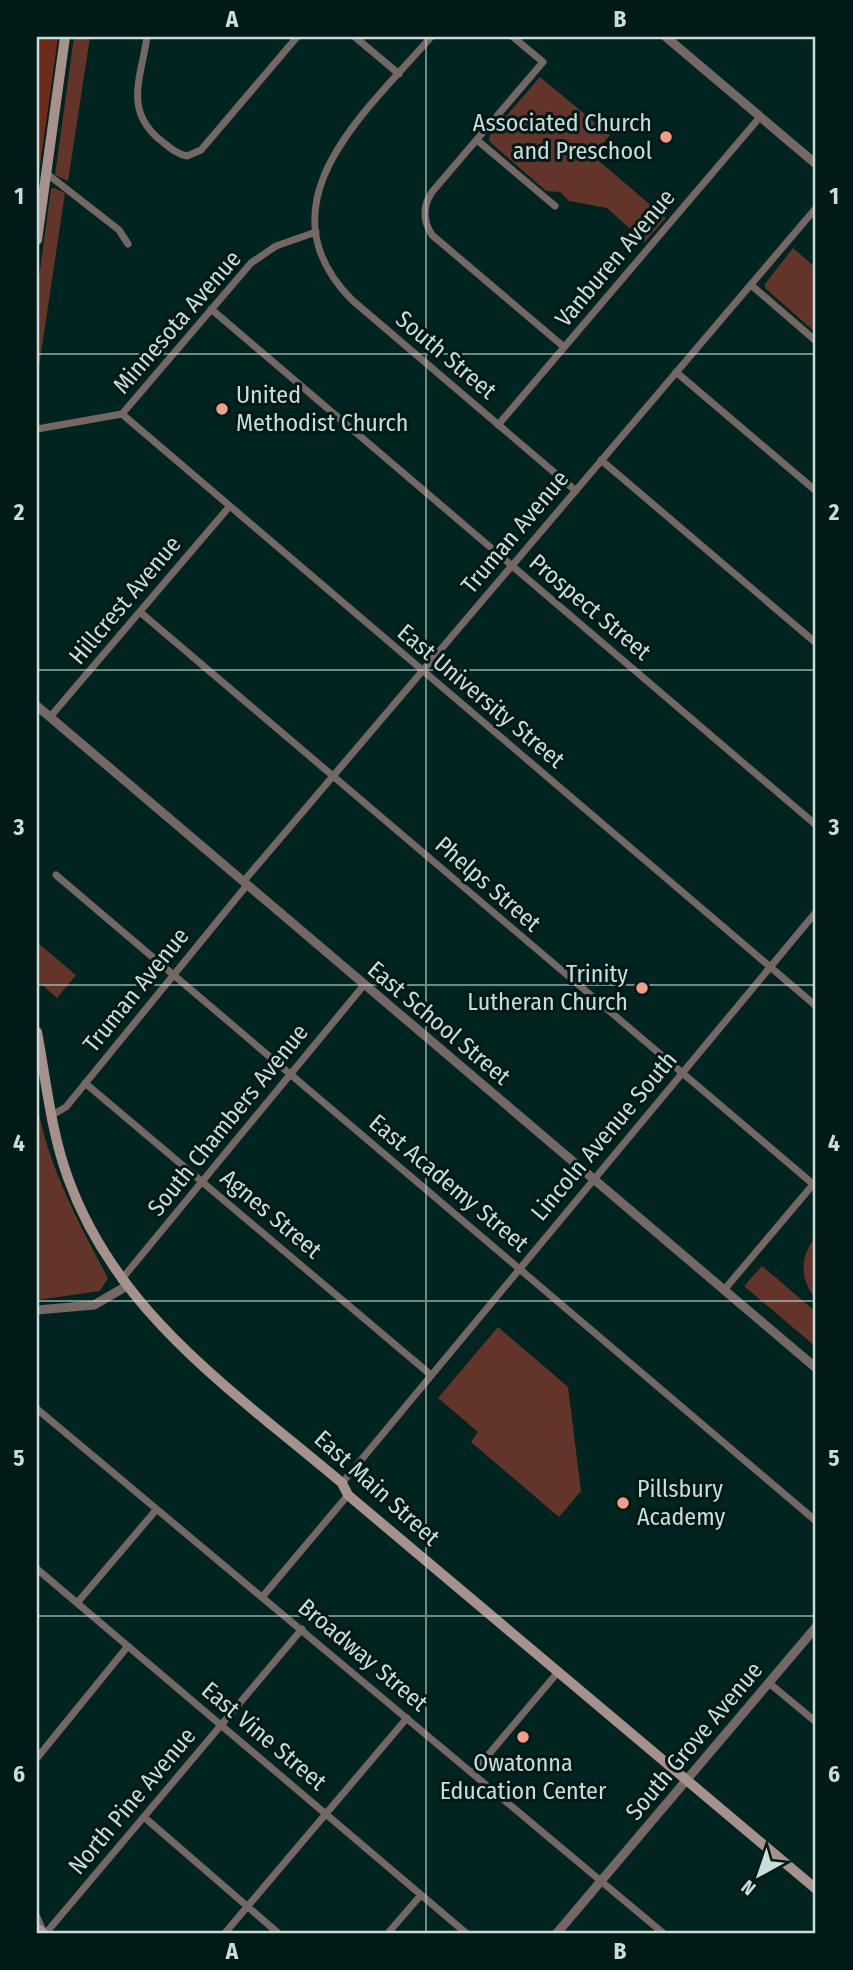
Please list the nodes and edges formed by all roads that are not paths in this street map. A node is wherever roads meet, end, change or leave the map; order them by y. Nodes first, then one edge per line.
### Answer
1 (65, 37) edge
2 (147, 37) edge
3 (297, 37) edge
4 (355, 37) edge
5 (431, 37) edge
6 (513, 37) edge
7 (666, 37) edge
8 (399, 74) junction
9 (760, 117) junction
10 (477, 140) junction
11 (816, 164) edge
12 (46, 173) junction
13 (555, 206) dead end
14 (816, 208) edge
15 (316, 232) junction
16 (37, 240) edge
17 (128, 244) dead end
18 (751, 285) junction
19 (211, 309) junction
20 (816, 341) edge
21 (564, 347) junction
22 (676, 372) junction
23 (122, 414) junction
24 (498, 425) junction
25 (37, 429) edge
26 (601, 460) junction
27 (576, 491) junction
28 (816, 491) edge
29 (229, 507) junction
30 (512, 565) junction
31 (139, 612) junction
32 (816, 643) edge
33 (422, 671) junction
34 (37, 706) edge
35 (50, 718) junction
36 (333, 776) junction
37 (816, 825) edge
38 (56, 875) dead end
39 (245, 883) junction
40 (816, 912) edge
41 (770, 967) junction
42 (173, 974) junction
43 (364, 985) junction
44 (816, 1006) edge
45 (37, 1032) edge
46 (681, 1072) junction
47 (290, 1074) junction
48 (85, 1083) junction
49 (52, 1115) junction
50 (592, 1179) junction
51 (202, 1181) junction
52 (815, 1182) edge
53 (519, 1268) junction
54 (123, 1283) junction
55 (724, 1290) junction
56 (37, 1310) edge
57 (816, 1368) edge
58 (431, 1375) junction
59 (37, 1409) edge
60 (342, 1483) junction
61 (348, 1495) junction
62 (156, 1510) junction
63 (816, 1521) edge
64 (37, 1569) edge
65 (263, 1596) junction
66 (77, 1603) junction
67 (816, 1627) edge
68 (302, 1629) junction
69 (128, 1646) junction
70 (558, 1672) junction
71 (769, 1682) junction
72 (407, 1718) junction
73 (816, 1723) edge
74 (221, 1725) junction
75 (37, 1758) edge
76 (473, 1773) junction
77 (687, 1780) junction
78 (326, 1814) junction
79 (144, 1817) junction
80 (601, 1881) junction
81 (816, 1889) edge
82 (421, 1895) junction
83 (248, 1906) junction
84 (37, 1917) edge
85 (37, 1928) edge
86 (44, 1933) edge
87 (225, 1933) edge
88 (278, 1933) edge
89 (388, 1933) edge
90 (466, 1933) edge
91 (557, 1933) edge
92 (663, 1933) edge

1 - 12 main road
2 - 3 street
4 - 8 street
5 - 8 street
6 - 10 street
7 - 9 street
8 - 15 street
9 - 11 street
9 - 21 street, Vanburen Avenue
10 - 13 street
10 - 21 street
12 - 16 main road
12 - 17 street
14 - 18 street, Truman Avenue
15 - 19 street, Minnesota Avenue
15 - 24 street, South Street
18 - 20 street
18 - 22 street, Truman Avenue
19 - 23 street, Minnesota Avenue
19 - 30 street, Prospect Street
21 - 24 street, Vanburen Avenue
22 - 26 street, Truman Avenue
22 - 28 street
23 - 25 street
23 - 29 street, East University Street
24 - 27 street, South Street
26 - 27 street, Truman Avenue
26 - 32 street
27 - 30 street, Truman Avenue
29 - 31 street, Hillcrest Avenue
29 - 33 street, East University Street
30 - 33 street, Truman Avenue
30 - 37 street, Prospect Street
31 - 35 street, Hillcrest Avenue
31 - 36 street, Phelps Street
33 - 36 street, Truman Avenue
33 - 41 street, East University Street
34 - 35 street, East School Street
35 - 39 street, East School Street
36 - 39 street, Truman Avenue
36 - 46 street, Phelps Street
38 - 42 street, East Academy Street
39 - 42 street, Truman Avenue
39 - 43 street, East School Street
40 - 41 street, Lincoln Avenue South
41 - 44 street, East University Street
41 - 46 street, Lincoln Avenue South
42 - 47 street, East Academy Street
42 - 48 street, Truman Avenue
43 - 47 street, South Chambers Avenue
43 - 50 street, East School Street
45 - 49 main road, East Main Street
46 - 50 street, Lincoln Avenue South
46 - 52 street, Phelps Street
47 - 51 street, South Chambers Avenue
47 - 53 street, East Academy Street
48 - 49 street, Truman Avenue
48 - 51 street, Agnes Street
49 - 54 main road, East Main Street
50 - 53 street, Lincoln Avenue South
50 - 55 street, East School Street
51 - 54 street, South Chambers Avenue
51 - 58 street, Agnes Street
52 - 55 street
53 - 58 street, Lincoln Avenue South
53 - 63 street, East Academy Street
54 - 56 street, South Chambers Avenue
54 - 60 main road, East Main Street
55 - 57 street, East School Street
58 - 60 street, Lincoln Avenue South
59 - 62 street, Broadway Street
60 - 61 main road, East Main Street
61 - 65 street
61 - 70 main road, East Main Street
62 - 65 street, Broadway Street
62 - 66 street
64 - 66 street, East Vine Street
65 - 68 street, Broadway Street
66 - 69 street, East Vine Street
67 - 71 street, South Grove Avenue
68 - 72 street, Broadway Street
68 - 74 street, North Pine Avenue
69 - 74 street, East Vine Street
69 - 75 street
70 - 76 street
70 - 77 main road, East Main Street
71 - 73 street
71 - 77 street, South Grove Avenue
72 - 76 street, Broadway Street
72 - 78 street
74 - 78 street, East Vine Street
74 - 79 street, North Pine Avenue
76 - 80 street, Broadway Street
77 - 80 street, South Grove Avenue
77 - 81 main road, East Main Street
78 - 82 street, East Vine Street
78 - 83 street
79 - 83 street
79 - 86 street, North Pine Avenue
80 - 91 street, South Grove Avenue
80 - 92 street, Broadway Street
82 - 89 street
82 - 90 street, East Vine Street
83 - 87 street
83 - 88 street
84 - 86 street
85 - 86 main road

